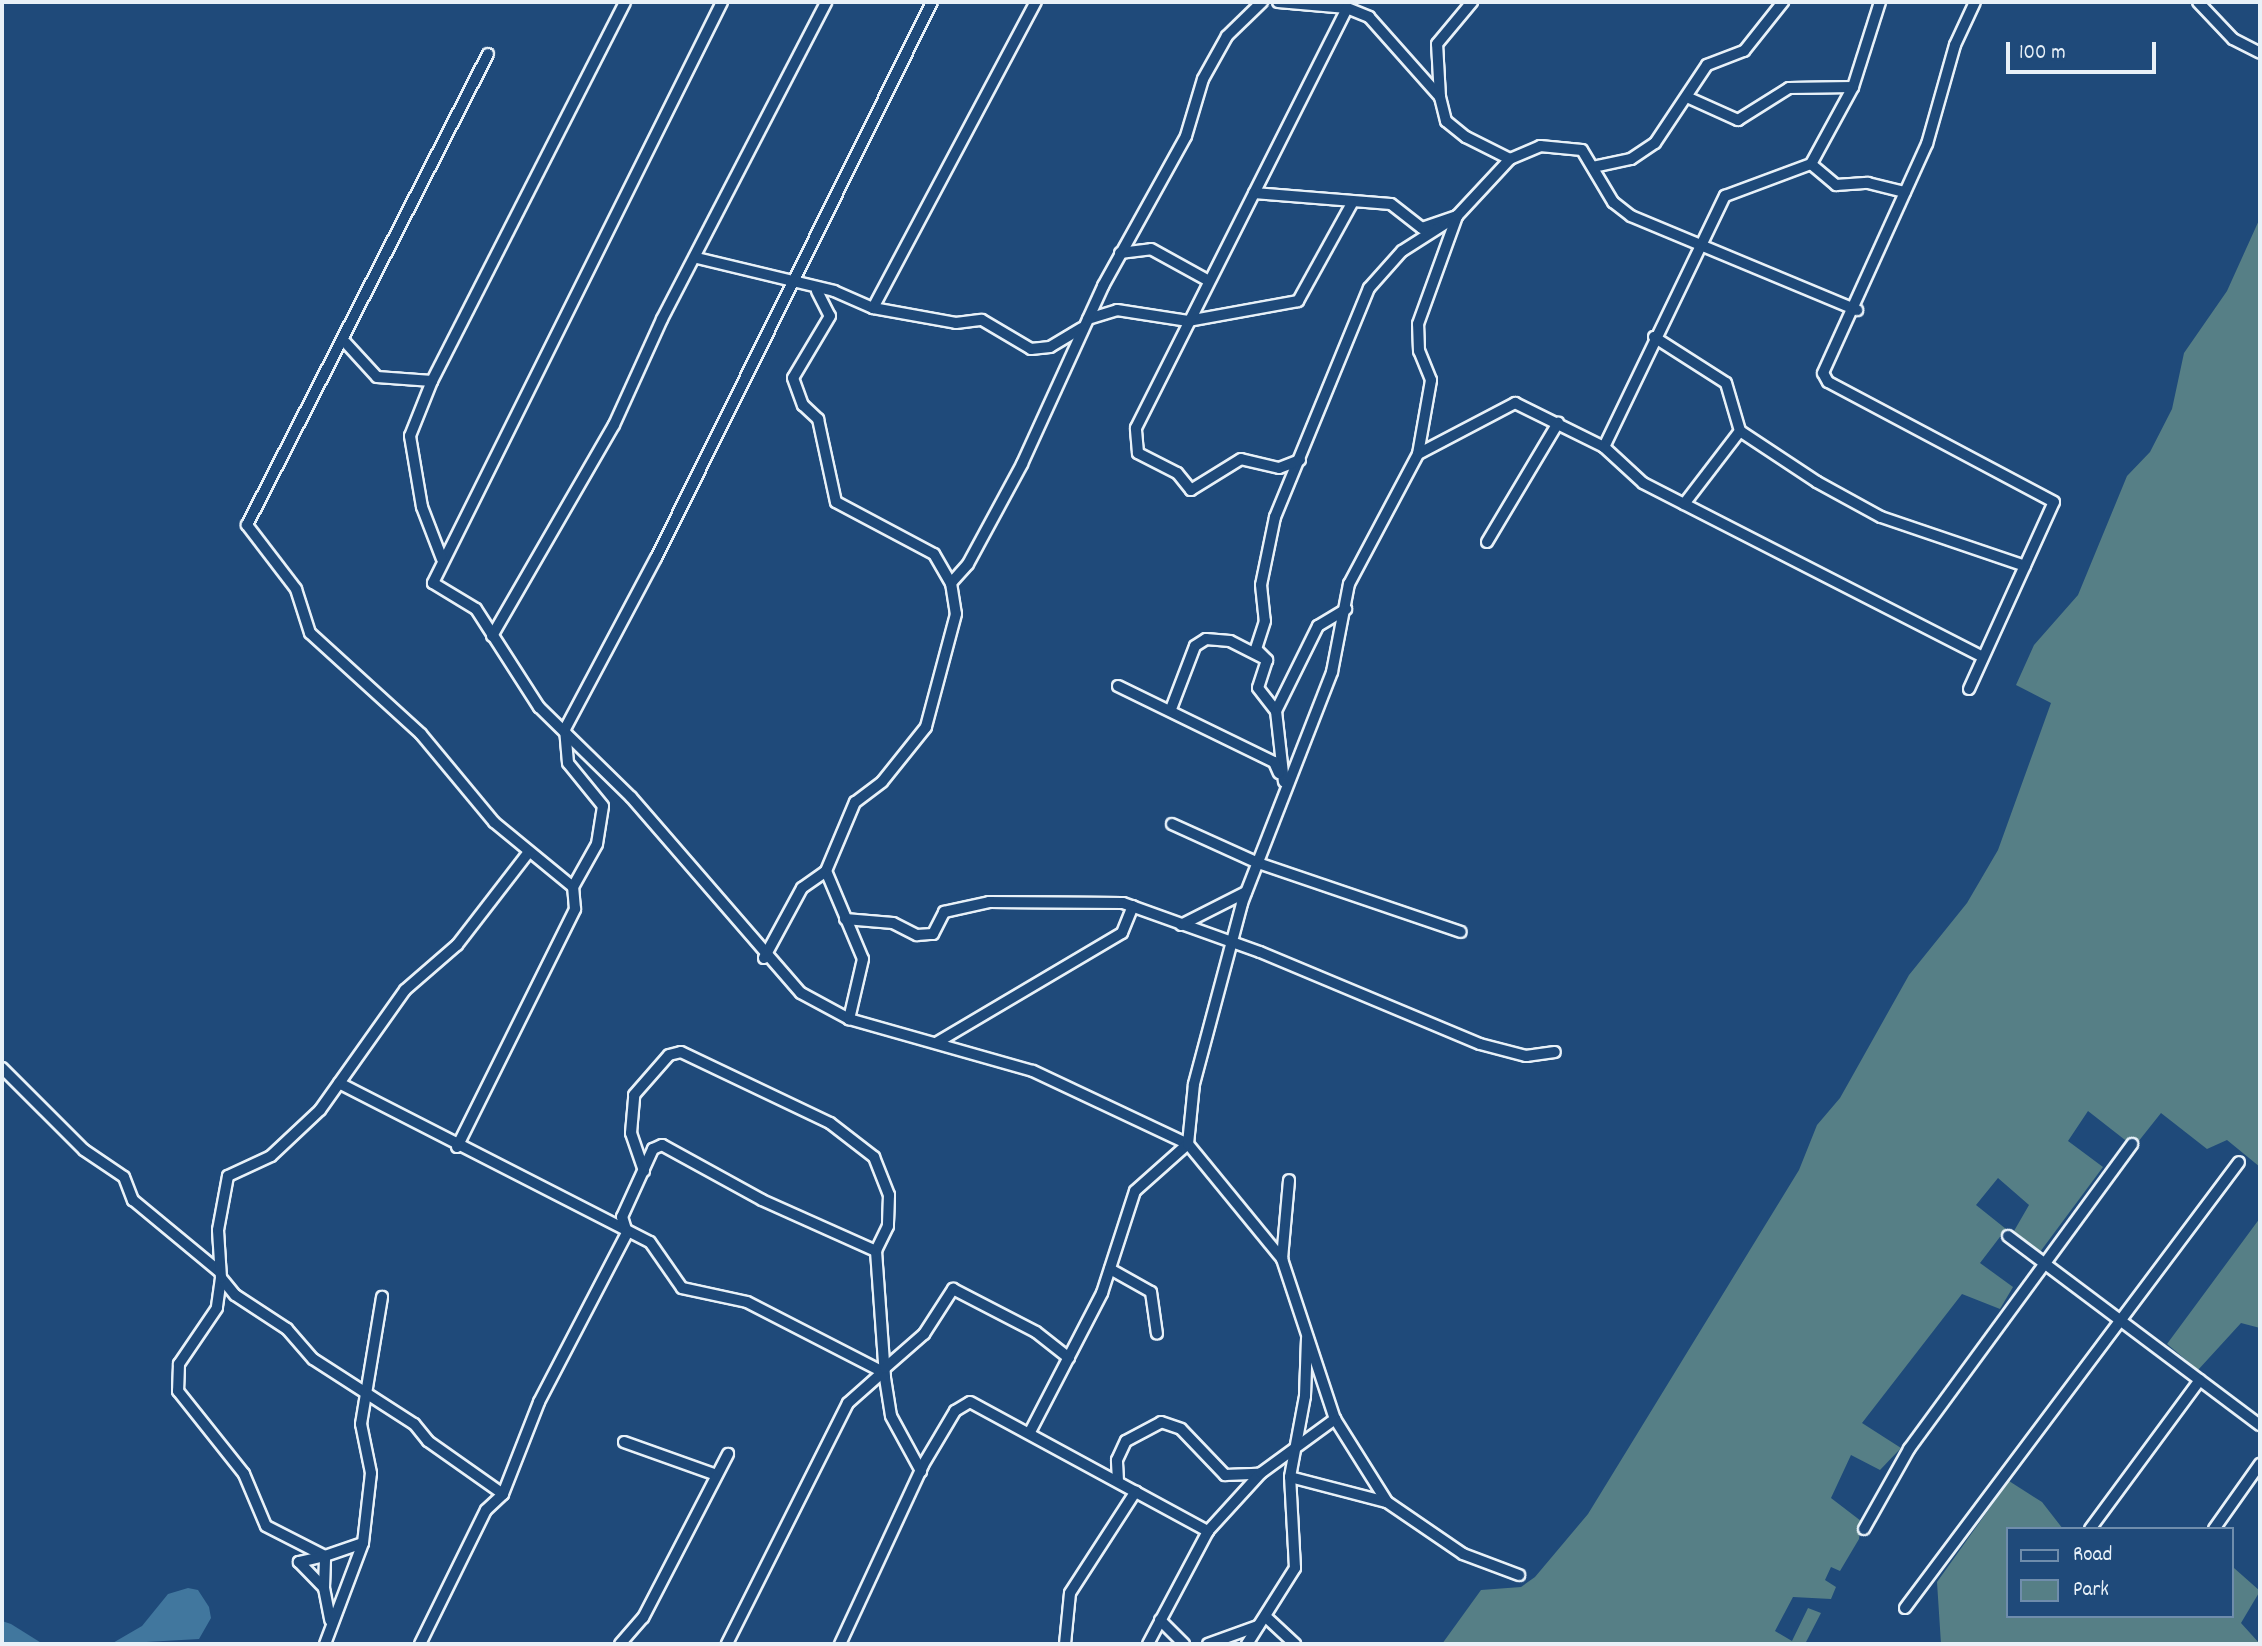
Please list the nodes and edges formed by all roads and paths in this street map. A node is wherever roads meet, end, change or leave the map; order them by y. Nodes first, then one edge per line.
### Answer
1 (625, 2) edge
2 (722, 2) edge
3 (826, 2) edge
4 (932, 2) edge
5 (1036, 2) edge
6 (1262, 2) edge
7 (1278, 2) edge
8 (1472, 2) edge
9 (1783, 2) edge
10 (1880, 2) edge
11 (1975, 2) edge
12 (2198, 2) edge
13 (1347, 8) junction
14 (2260, 53) edge
15 (488, 54) dead end
16 (1853, 88) junction
17 (1440, 97) junction
18 (1689, 98) junction
19 (1510, 159) junction
20 (1811, 164) junction
21 (1593, 167) junction
22 (1905, 192) junction
23 (1254, 194) junction
24 (1352, 203) junction
25 (1457, 216) junction
26 (1700, 245) junction
27 (1120, 253) junction
28 (697, 258) junction
29 (1209, 281) junction
30 (790, 283) junction
31 (817, 291) junction
32 (873, 309) junction
33 (1857, 310) junction
34 (1188, 321) junction
35 (1085, 323) junction
36 (1654, 337) junction
37 (345, 342) junction
38 (432, 381) junction
39 (1558, 424) junction
40 (1740, 431) junction
41 (1604, 447) junction
42 (1418, 454) junction
43 (1300, 460) junction
44 (1684, 505) junction
45 (1487, 541) dead end
46 (442, 559) junction
47 (2025, 566) junction
48 (951, 583) junction
49 (1346, 609) junction
50 (492, 636) junction
51 (1981, 656) junction
52 (1267, 660) junction
53 (1118, 687) dead end
54 (1969, 689) dead end
55 (1171, 709) junction
56 (1276, 711) junction
57 (565, 729) junction
58 (1284, 785) junction
59 (1172, 824) dead end
60 (528, 853) junction
61 (1258, 863) junction
62 (826, 871) junction
63 (573, 887) junction
64 (1246, 892) junction
65 (1133, 906) junction
66 (845, 919) junction
67 (1181, 925) junction
68 (1461, 932) dead end
69 (1232, 941) junction
70 (764, 958) junction
71 (849, 1019) junction
72 (936, 1043) junction
73 (1555, 1052) dead end
74 (2, 1068) edge
75 (339, 1083) junction
76 (1188, 1144) junction
77 (2132, 1144) dead end
78 (457, 1147) junction
79 (2239, 1162) dead end
80 (644, 1171) junction
81 (1289, 1180) dead end
82 (627, 1233) junction
83 (2008, 1236) dead end
84 (876, 1251) junction
85 (1282, 1259) junction
86 (2043, 1262) junction
87 (1110, 1269) junction
88 (221, 1275) junction
89 (382, 1297) dead end
90 (2120, 1320) junction
91 (1308, 1332) junction
92 (1157, 1334) dead end
93 (1069, 1358) junction
94 (885, 1368) junction
95 (2200, 1380) junction
96 (368, 1396) junction
97 (1335, 1419) junction
98 (2260, 1425) edge
99 (1030, 1432) junction
100 (624, 1442) dead end
101 (1292, 1450) junction
102 (728, 1454) dead end
103 (2260, 1464) edge
104 (921, 1471) junction
105 (1261, 1473) junction
106 (715, 1474) junction
107 (1290, 1477) junction
108 (1118, 1481) junction
109 (1136, 1491) junction
110 (503, 1494) junction
111 (1387, 1502) junction
112 (2091, 1527) edge
113 (2215, 1527) edge
114 (1864, 1529) dead end
115 (1208, 1531) junction
116 (363, 1543) junction
117 (325, 1556) junction
118 (1519, 1575) dead end
119 (324, 1588) junction
120 (1905, 1608) dead end
121 (330, 1620) junction
122 (1160, 1620) junction
123 (1262, 1622) junction
124 (325, 1644) edge
125 (420, 1644) edge
126 (620, 1644) edge
127 (727, 1644) edge
128 (840, 1644) edge
129 (1065, 1644) edge
130 (1148, 1644) edge
131 (1184, 1644) edge
132 (1208, 1644) edge
133 (1247, 1644) edge
134 (1295, 1644) edge

1 - 38 street
2 - 46 street
3 - 28 street
4 - 30 street
5 - 32 street
6 - 27 street
7 - 13 street
8 - 17 street
9 - 18 street
10 - 16 street
11 - 22 street
12 - 14 street
13 - 17 street
13 - 23 street
15 - 37 street
16 - 18 street
16 - 20 street
17 - 19 street
18 - 21 street
19 - 21 street
19 - 25 street
20 - 22 street
20 - 26 street
21 - 26 street
22 - 33 street
23 - 24 street
23 - 29 street
24 - 25 street
24 - 34 street
25 - 42 street
25 - 43 street
26 - 33 street
26 - 36 street
27 - 29 street
27 - 35 street
28 - 30 street
28 - 50 street
29 - 34 street
30 - 31 street
30 - 57 street
31 - 32 street
31 - 48 street
32 - 35 street
33 - 47 street
34 - 35 street
34 - 43 street
35 - 48 street
36 - 40 street
36 - 41 street
37 - 38 street
37 - 60 street
38 - 46 street
39 - 41 street
39 - 42 street
39 - 45 street
40 - 44 street
40 - 47 street
41 - 44 street
42 - 49 street
43 - 52 street
44 - 51 street
46 - 50 street
47 - 51 street
48 - 62 street
49 - 56 street
49 - 58 street
50 - 57 street
51 - 54 street
52 - 55 street
52 - 56 street
53 - 55 street
55 - 58 street
56 - 58 street
57 - 63 street
57 - 70 street
58 - 61 street
59 - 61 street
60 - 63 street
60 - 75 street
61 - 64 street
61 - 68 street
62 - 66 street
62 - 70 street
63 - 78 street
64 - 67 street
64 - 69 street
65 - 66 street
65 - 67 street
65 - 72 street
66 - 71 street
67 - 69 street
69 - 73 street
69 - 76 street
70 - 71 street
71 - 72 street
72 - 76 street
74 - 88 street
75 - 78 street
75 - 88 street
76 - 85 street
76 - 87 street
77 - 86 street
78 - 82 street
79 - 90 street
80 - 82 street
80 - 84 street
80 - 84 street
81 - 85 street
82 - 110 street
82 - 127 street
83 - 86 street
84 - 94 street
85 - 91 street
86 - 90 street
86 - 114 street
87 - 92 street
87 - 93 street
88 - 96 street
88 - 117 street
89 - 96 street
90 - 95 street
90 - 120 street
91 - 97 street
91 - 101 street
93 - 94 street
93 - 99 street
94 - 104 street
95 - 98 street
95 - 112 street
96 - 110 street
96 - 116 street
97 - 101 street
97 - 111 street
99 - 104 street
99 - 108 street
100 - 106 street
101 - 105 street
101 - 107 street
102 - 106 street
103 - 113 street
104 - 128 street
105 - 108 street
105 - 115 street
106 - 126 street
107 - 111 street
107 - 123 street
108 - 109 street
109 - 115 street
109 - 129 street
110 - 125 street
111 - 118 street
115 - 122 street
116 - 117 street
116 - 121 street
117 - 119 street
117 - 119 street
119 - 121 street
121 - 124 street
122 - 130 street
122 - 131 street
123 - 132 street
123 - 133 street
123 - 134 street

